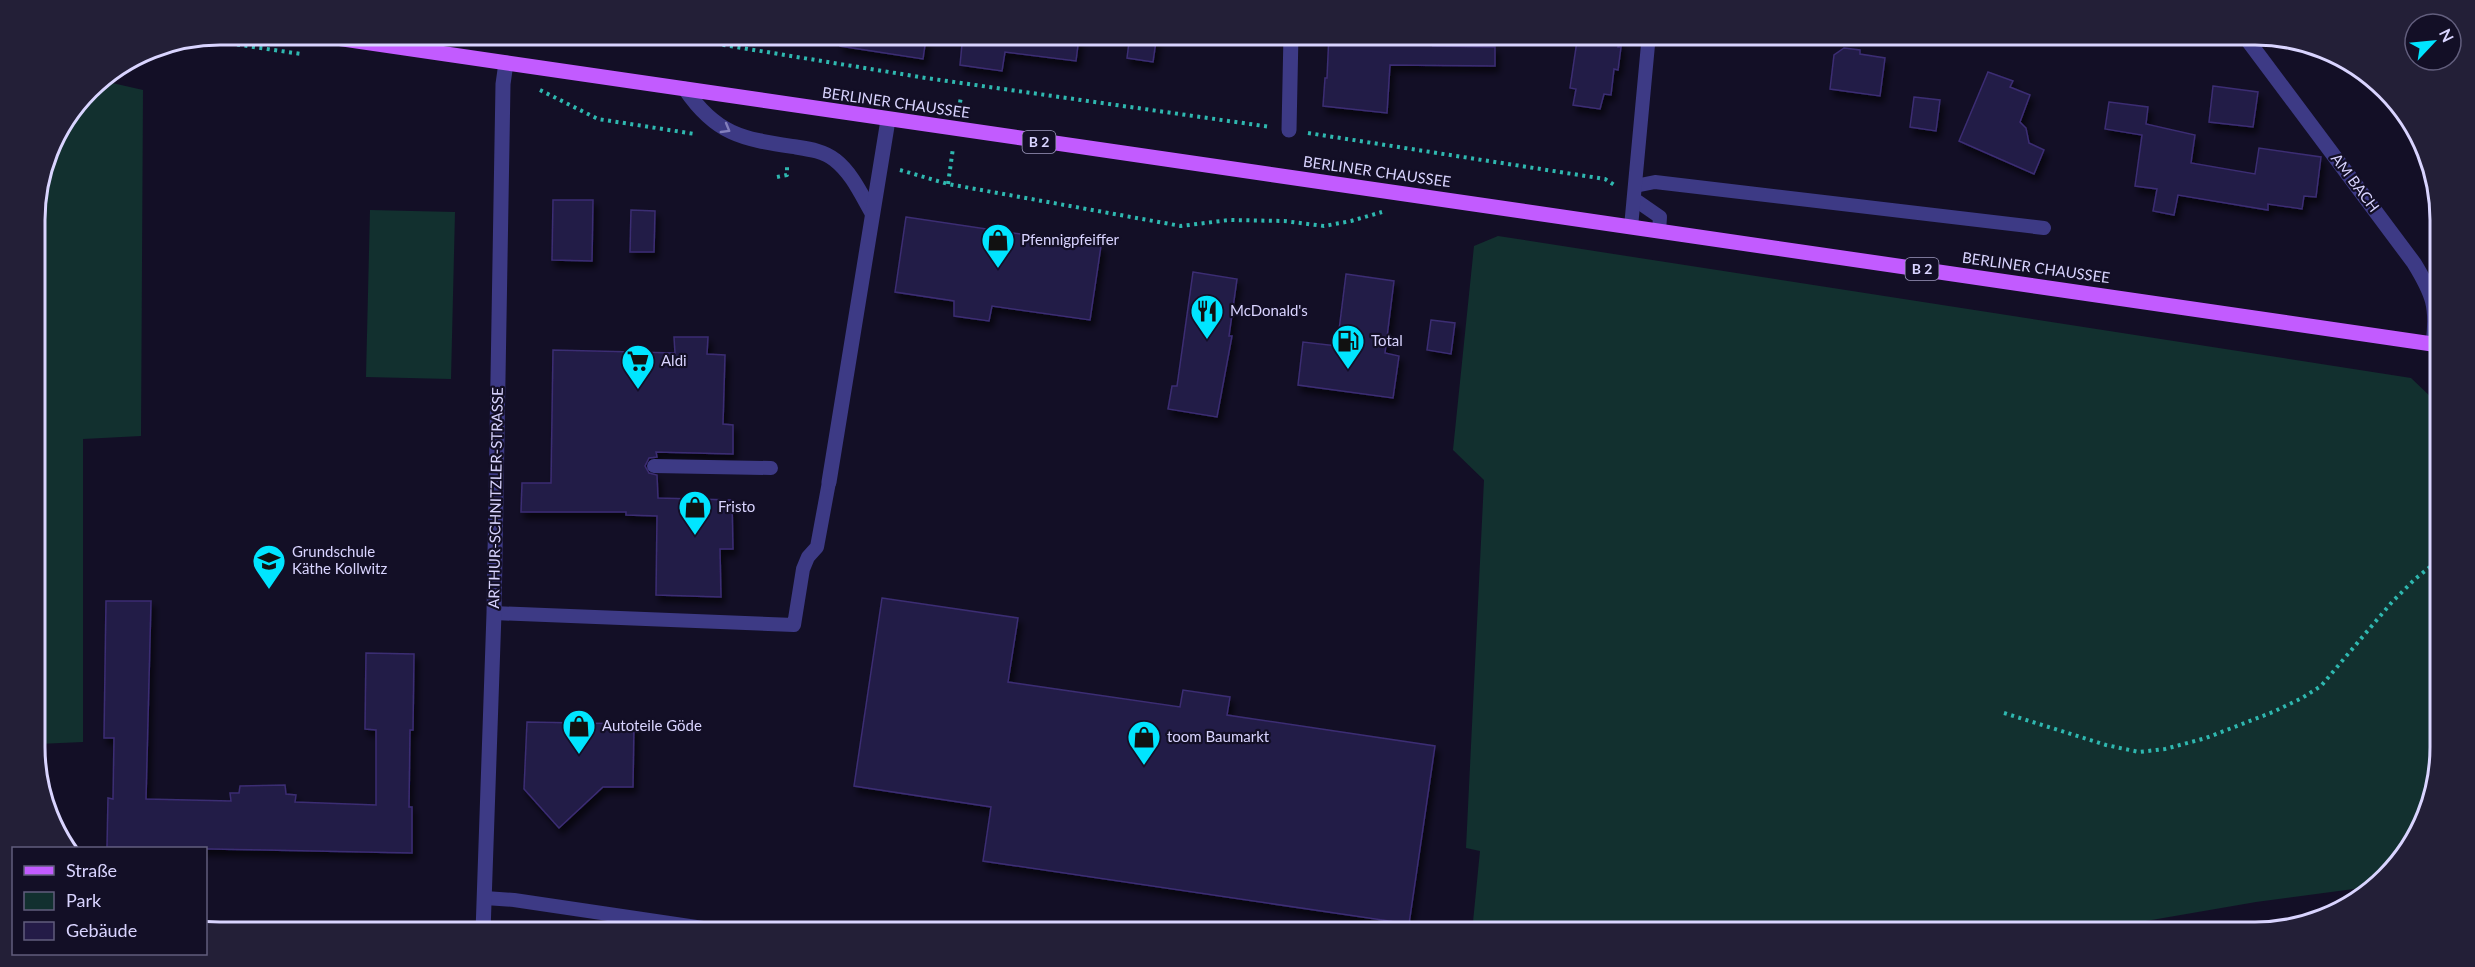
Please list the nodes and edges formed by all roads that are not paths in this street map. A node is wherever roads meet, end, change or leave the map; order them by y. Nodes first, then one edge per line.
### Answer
1 (384, 45) edge
2 (1292, 45) edge
3 (1648, 45) edge
4 (2252, 45) edge
5 (506, 63) junction
6 (685, 89) junction
7 (888, 120) junction
8 (1289, 130) dead end
9 (1635, 193) junction
10 (872, 213) junction
11 (1631, 227) junction
12 (2044, 228) dead end
13 (1659, 231) junction
14 (2430, 292) edge
15 (2430, 344) edge
16 (654, 466) dead end
17 (771, 468) dead end
18 (829, 482) joint
19 (494, 613) junction
20 (485, 898) junction
21 (484, 922) edge
22 (662, 922) edge

1 - 5 main road, BERLINER CHAUSSEE / B 2
2 - 8 street
3 - 9 lane
4 - 14 street, AM BACH
5 - 6 main road, BERLINER CHAUSSEE / B 2
5 - 19 street, ARTHUR-SCHNITZLER-STRASSE
6 - 7 main road, BERLINER CHAUSSEE / B 2
6 -> 10 street
7 - 10 street
7 - 11 main road, BERLINER CHAUSSEE / B 2
9 - 11 lane
9 - 12 lane
9 - 13 lane
10 - 18 street
11 - 13 main road, BERLINER CHAUSSEE / B 2
13 - 15 main road, BERLINER CHAUSSEE / B 2
16 - 17 lane
18 - 19 lane
19 - 20 street, ARTHUR-SCHNITZLER-STRASSE
20 - 21 street, ARTHUR-SCHNITZLER-STRASSE
20 - 22 lane

